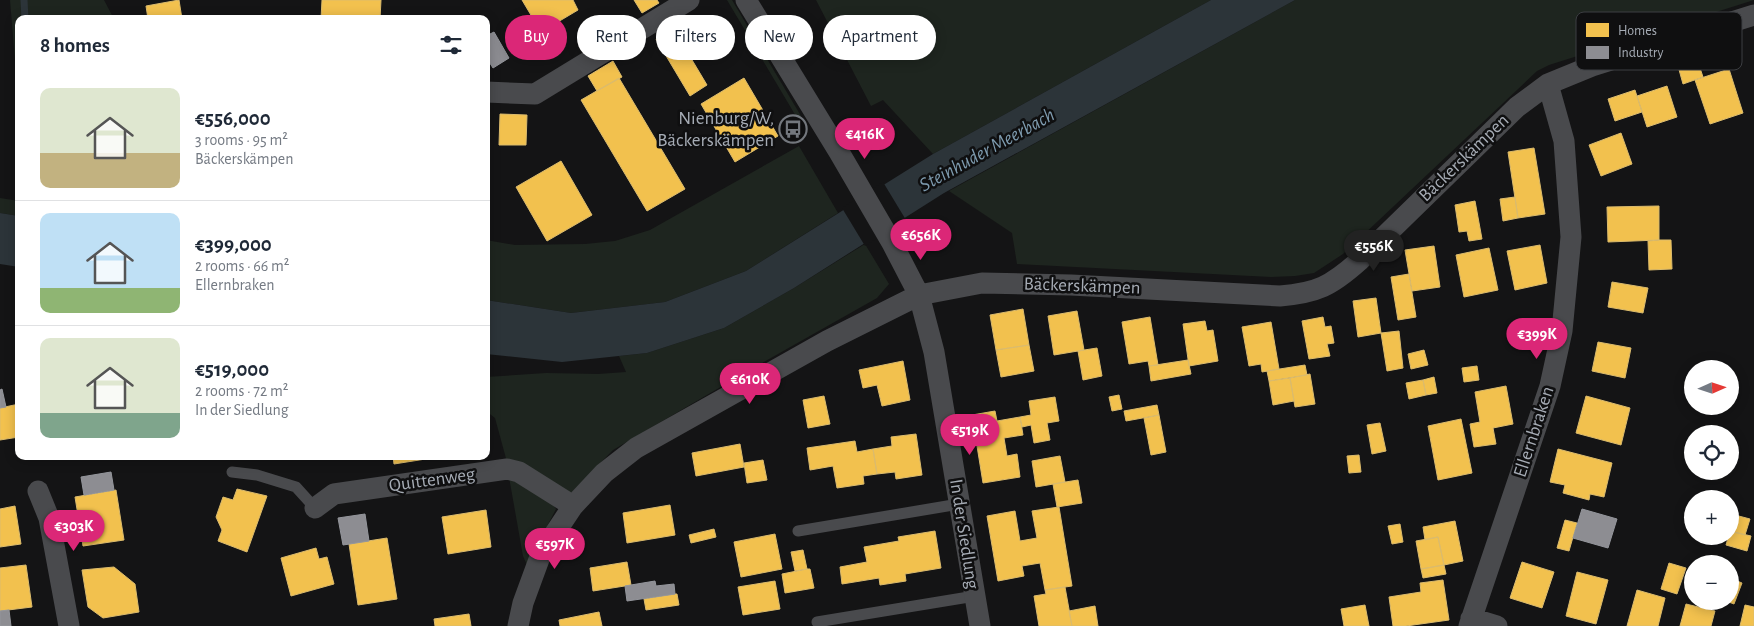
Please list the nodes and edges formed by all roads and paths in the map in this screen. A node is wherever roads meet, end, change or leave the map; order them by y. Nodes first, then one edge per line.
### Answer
1 (689, 0) edge
2 (746, 0) edge
3 (1754, 15) edge
4 (1742, 19) edge
5 (1582, 70) edge
6 (1548, 84) junction
7 (490, 92) edge
8 (918, 296) junction
9 (232, 472) dead end
10 (38, 491) dead end
11 (959, 504) junction
12 (573, 506) junction
13 (315, 508) joint
14 (798, 531) dead end
15 (975, 596) junction
16 (817, 622) dead end
17 (1470, 622) edge
18 (69, 626) edge
19 (518, 626) edge
20 (980, 626) edge
21 (1497, 626) edge

1 - 7 street
2 - 8 street, In der Siedlung
3 - 4 street, Bäckerskämpen
5 - 6 street, Bäckerskämpen
6 - 8 street, Bäckerskämpen
6 - 17 street, Ellernbraken
8 - 11 street, In der Siedlung
8 - 12 street, Bäckerskämpen
9 - 13 lane
10 - 18 street
11 - 14 lane
11 - 15 street, In der Siedlung
12 - 13 street, Quittenweg
12 - 19 street, Bäckerskämpen
15 - 16 lane
15 - 20 street, In der Siedlung
17 - 21 street

